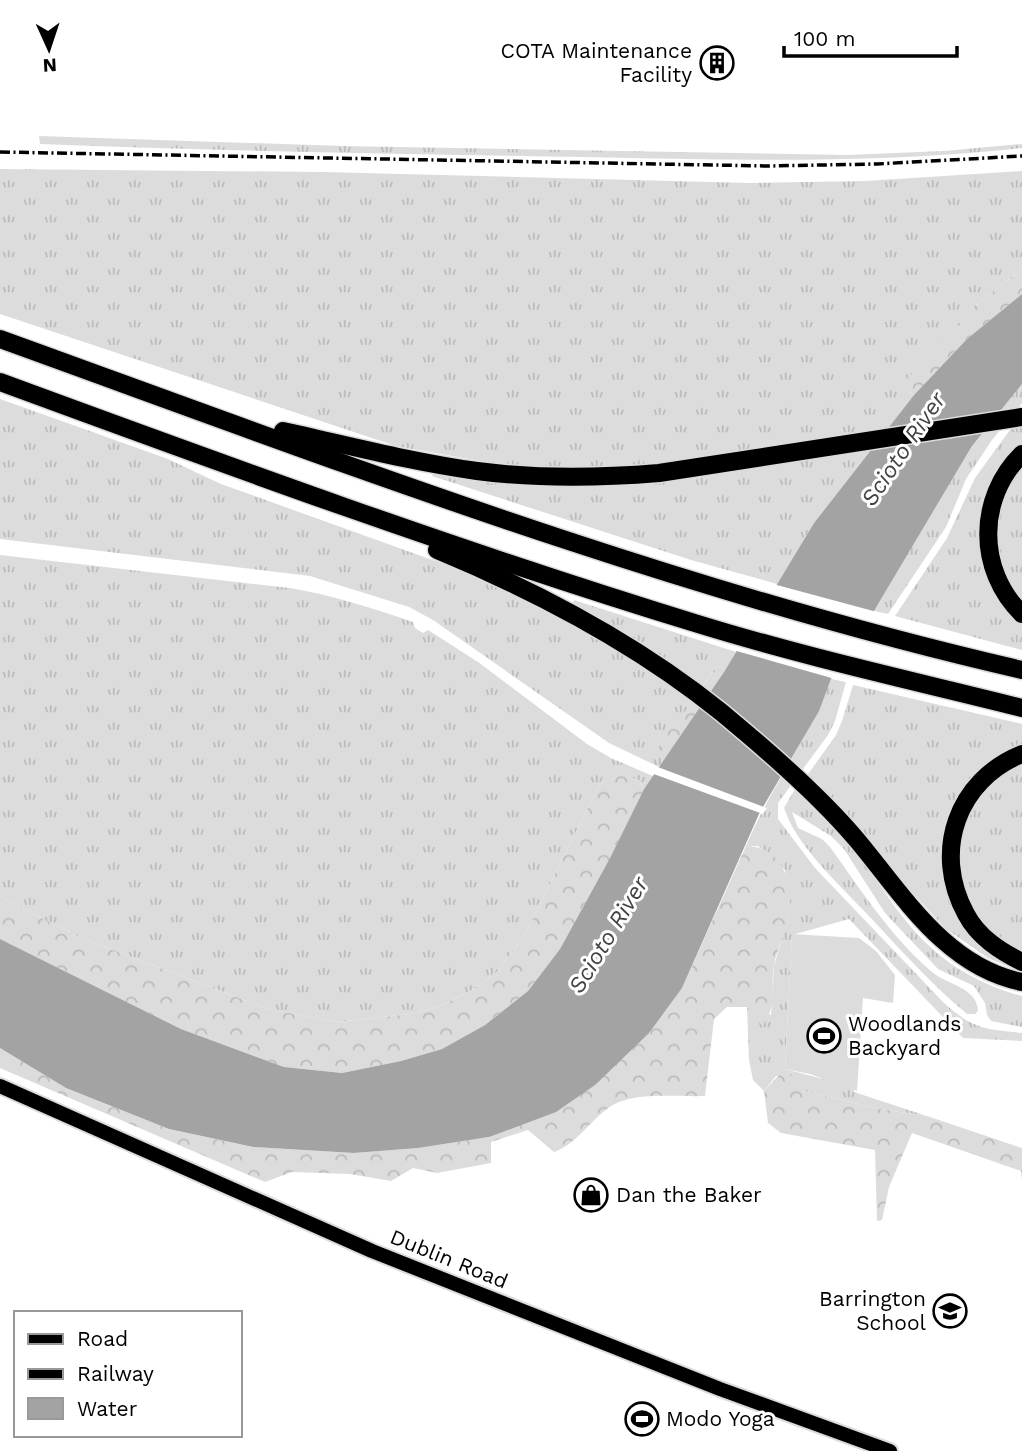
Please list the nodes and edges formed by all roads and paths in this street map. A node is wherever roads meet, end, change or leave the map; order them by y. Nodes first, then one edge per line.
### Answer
1 (0, 340) edge
2 (0, 382) edge
3 (208, 414) junction
4 (1022, 417) edge
5 (1022, 454) edge
6 (253, 475) junction
7 (1022, 614) edge
8 (1022, 670) edge
9 (1022, 708) edge
10 (1022, 754) edge
11 (1022, 962) edge
12 (1022, 982) edge
13 (0, 1086) edge
14 (890, 1451) edge

1 - 3 highway
2 - 6 highway
3 - 4 highway
3 - 8 highway
5 - 7 highway
6 - 9 highway
6 - 12 highway
10 - 11 highway
13 - 14 main road, Dublin Road

